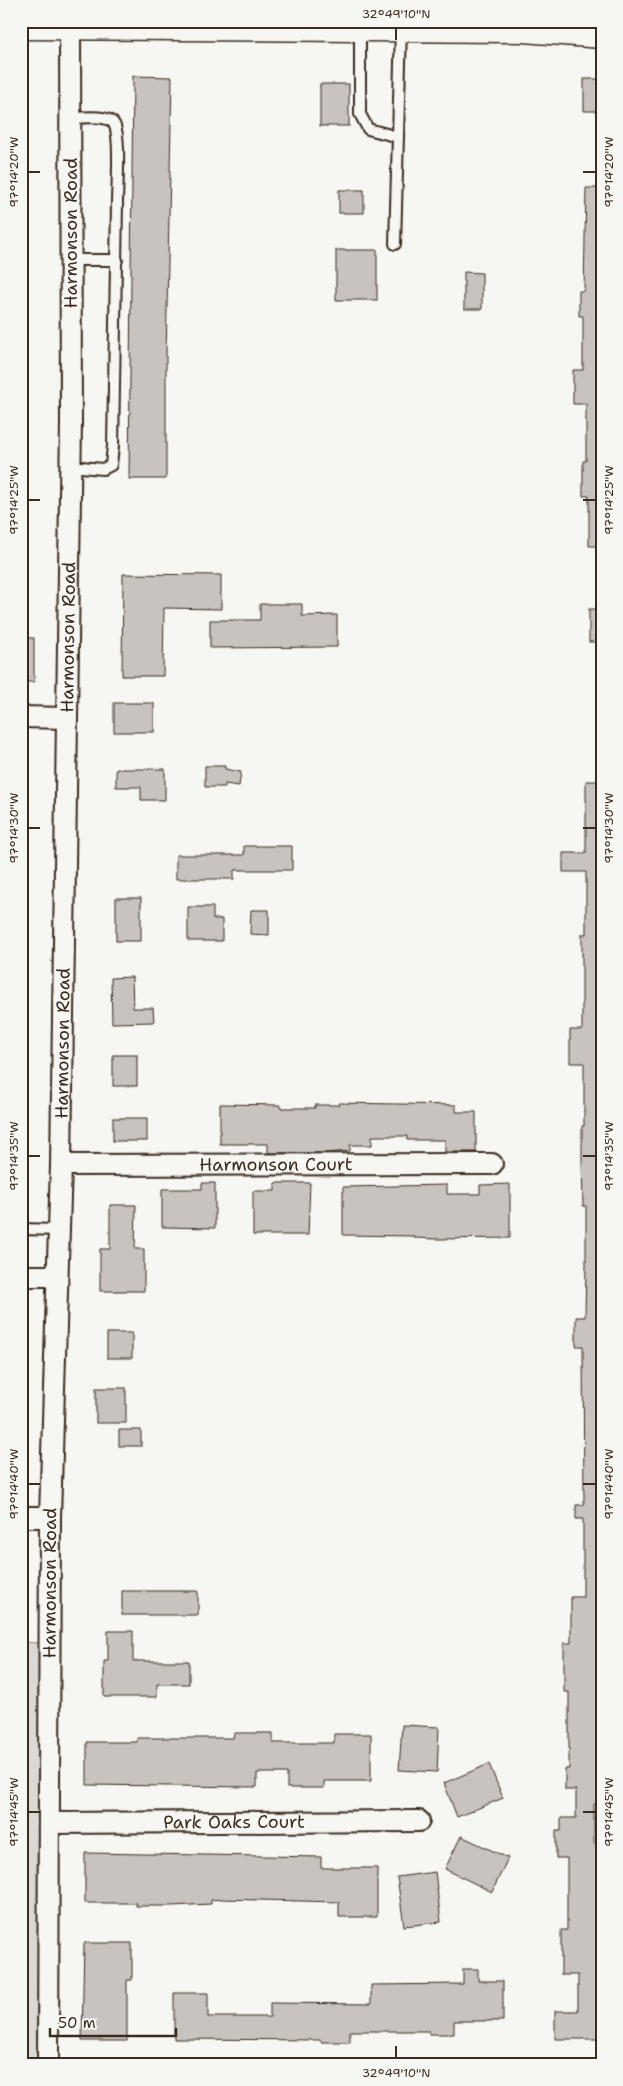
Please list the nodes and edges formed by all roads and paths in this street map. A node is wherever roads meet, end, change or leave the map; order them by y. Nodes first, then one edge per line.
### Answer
1 (70, 23) edge
2 (21, 26) edge
3 (573, 26) edge
4 (360, 27) junction
5 (401, 27) junction
6 (602, 34) edge
7 (70, 118) junction
8 (398, 137) junction
9 (396, 244) dead end
10 (71, 260) junction
11 (116, 260) junction
12 (70, 466) junction
13 (21, 717) edge
14 (67, 718) junction
15 (492, 1164) dead end
16 (61, 1165) junction
17 (21, 1229) edge
18 (59, 1230) junction
19 (21, 1276) edge
20 (57, 1276) junction
21 (21, 1517) edge
22 (50, 1517) junction
23 (419, 1821) dead end
24 (49, 1824) junction
25 (48, 2065) edge

1 - 2 main road
1 - 4 main road
1 - 7 street, Harmonson Road
3 - 5 main road
3 - 6 main road
4 - 5 main road
4 - 8 lane
5 - 8 lane
7 - 10 street, Harmonson Road
7 - 11 lane
8 - 9 lane
10 - 11 lane
10 - 12 street, Harmonson Road
11 - 12 lane
12 - 14 street, Harmonson Road
13 - 14 street
14 - 16 street, Harmonson Road
15 - 16 street, Harmonson Court
16 - 18 street, Harmonson Road
17 - 18 lane
18 - 20 street, Harmonson Road
19 - 20 street
20 - 22 street, Harmonson Road
21 - 22 street
22 - 24 street, Harmonson Road
23 - 24 street, Park Oaks Court
24 - 25 street, Harmonson Road

